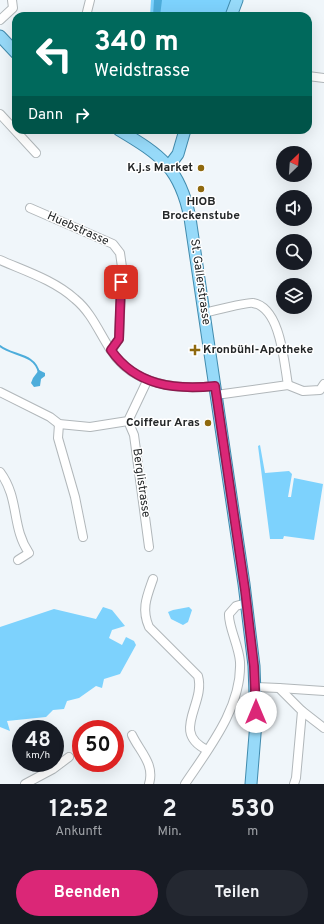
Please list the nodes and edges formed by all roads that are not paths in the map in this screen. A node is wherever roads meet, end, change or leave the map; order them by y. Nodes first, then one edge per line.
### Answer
1 (12, 0) edge
2 (90, 0) edge
3 (237, 0) edge
4 (87, 12) edge
5 (232, 12) edge
6 (0, 20) edge
7 (0, 36) edge
8 (12, 49) edge
9 (312, 76) edge
10 (324, 78) edge
11 (0, 114) edge
12 (12, 127) edge
13 (18, 134) edge
14 (125, 134) edge
15 (184, 134) edge
16 (36, 153) dead end
17 (169, 166) junction
18 (30, 208) dead end
19 (0, 260) edge
20 (204, 312) junction
21 (111, 350) junction
22 (147, 380) junction
23 (324, 384) edge
24 (288, 385) junction
25 (216, 391) junction
26 (0, 392) edge
27 (128, 421) junction
28 (59, 424) junction
29 (0, 472) edge
30 (83, 537) dead end
31 (149, 547) dead end
32 (18, 560) dead end
33 (153, 579) dead end
34 (246, 603) junction
35 (256, 687) junction
36 (279, 688) junction
37 (324, 691) edge
38 (302, 711) junction
39 (324, 728) edge
40 (132, 735) dead end
41 (207, 750) junction
42 (69, 757) dead end
43 (25, 784) edge
44 (149, 784) edge
45 (185, 784) edge
46 (251, 784) edge
47 (294, 784) edge

1 - 6 street
2 - 4 street
3 - 5 main road
7 - 8 main road
9 - 10 street
11 - 12 street
13 - 16 street
14 - 17 main road
15 - 17 main road
17 - 20 main road, St. Gallerstrasse
18 - 21 street, Huebstrasse
19 - 21 street
20 - 24 street
20 - 25 main road, St. Gallerstrasse
21 - 22 street
22 - 25 street
22 - 27 street
23 - 24 street
24 - 25 street
25 - 34 main road, St. Gallerstrasse
26 - 28 street
27 - 28 street
27 - 31 street, Berglistrasse
28 - 30 street
29 - 32 street
33 - 41 street
34 - 35 main road, St. Gallerstrasse
34 - 41 street
35 - 36 street
35 - 46 main road, St. Gallerstrasse
36 - 37 street
36 - 38 street
38 - 39 street
38 - 47 street
40 - 44 street
41 - 45 street
42 - 43 street

